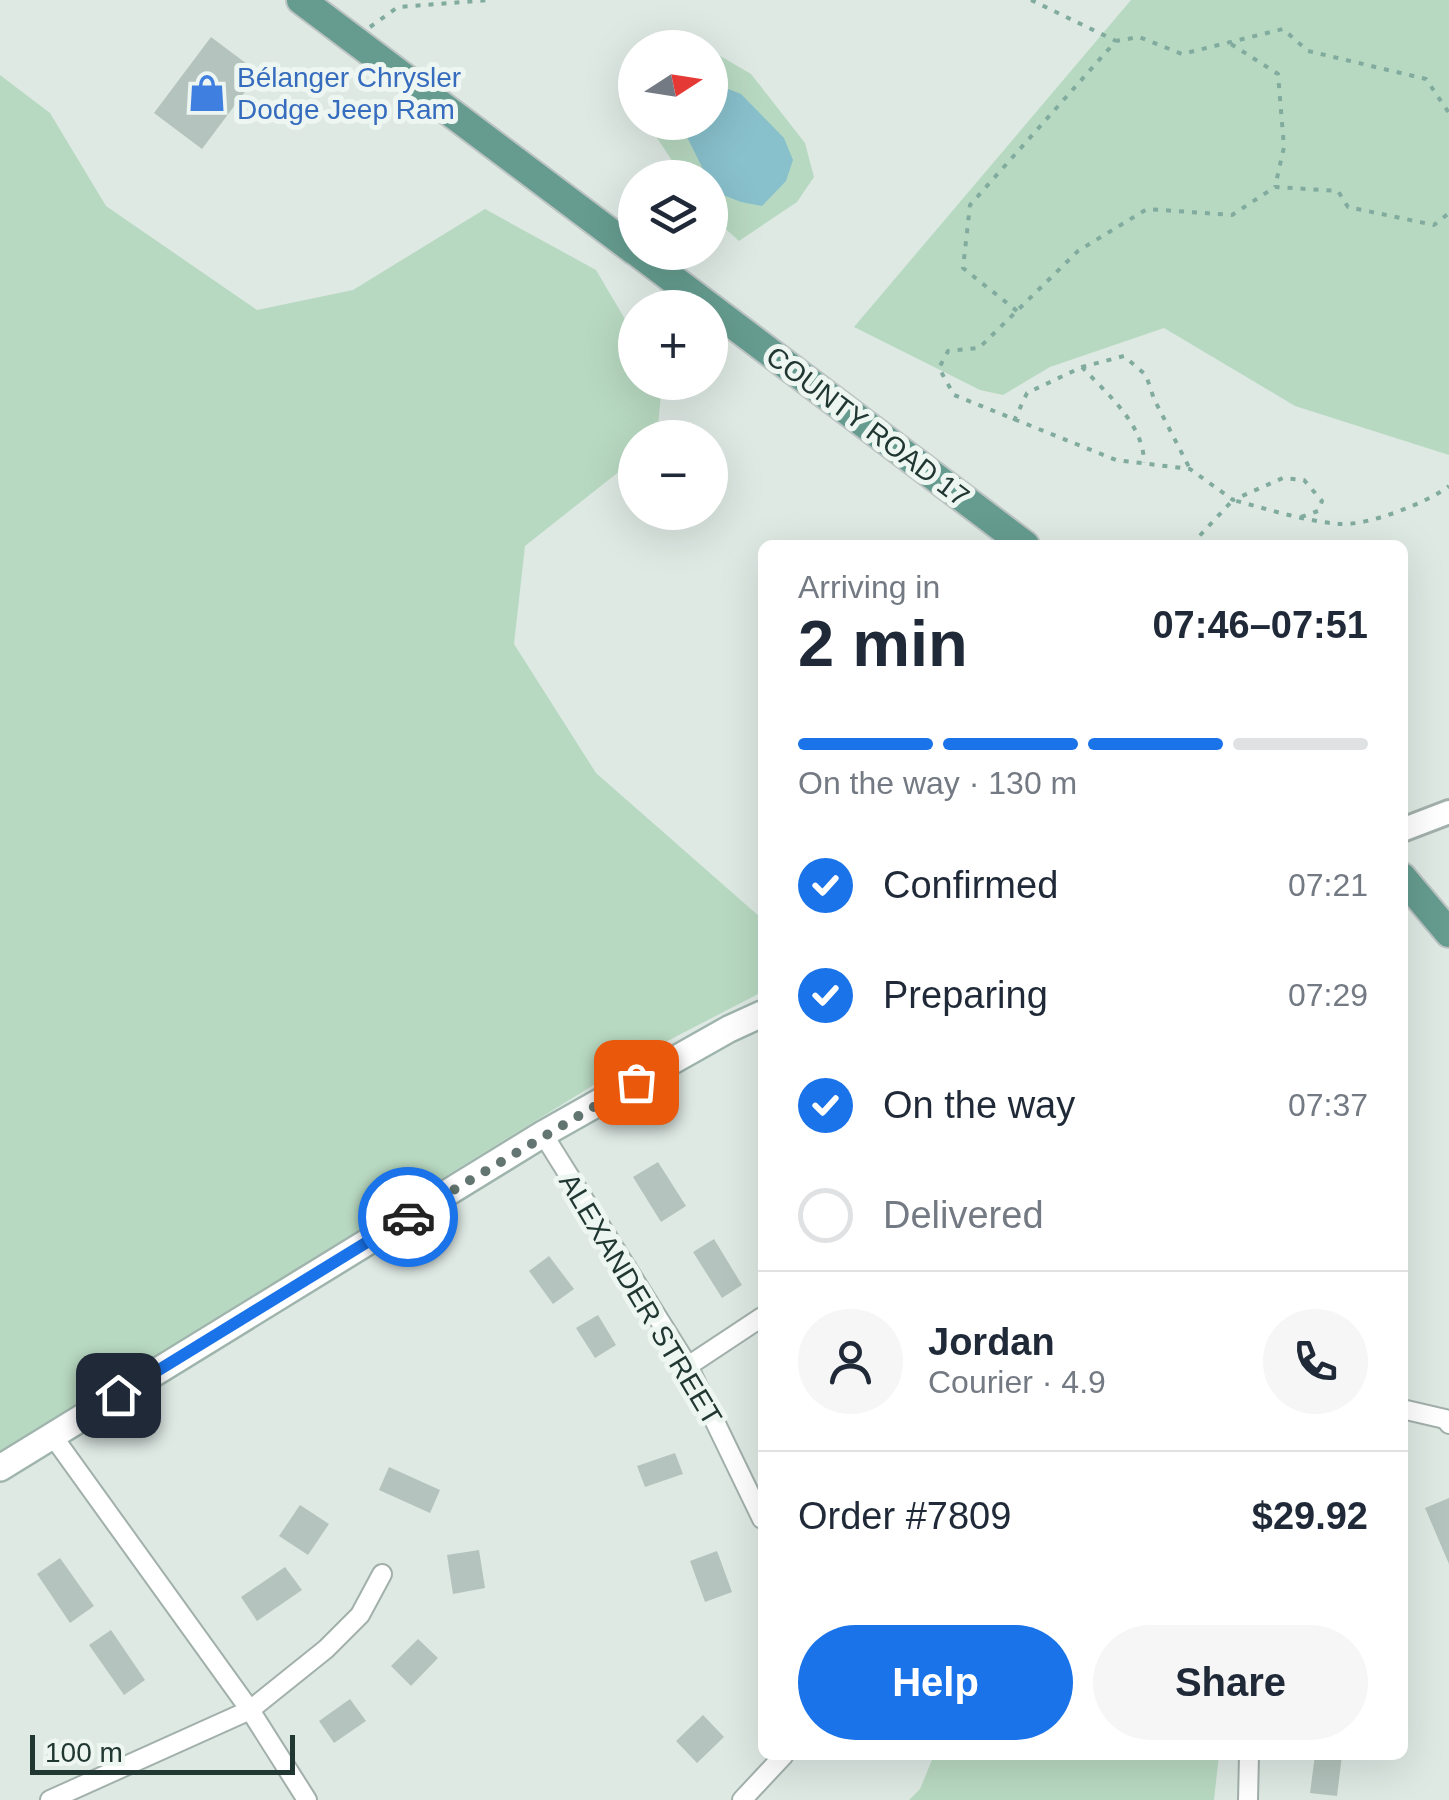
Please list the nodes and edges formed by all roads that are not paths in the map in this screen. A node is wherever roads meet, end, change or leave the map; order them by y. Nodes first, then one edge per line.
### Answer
1 (301, 0) edge
2 (618, 238) edge
3 (660, 270) edge
4 (1019, 540) edge
5 (1449, 812) edge
6 (1408, 828) edge
7 (1408, 883) edge
8 (1449, 932) edge
9 (758, 1016) edge
10 (543, 1134) junction
11 (758, 1320) edge
12 (688, 1366) junction
13 (1408, 1410) edge
14 (1449, 1424) edge
15 (52, 1435) junction
16 (0, 1468) edge
17 (758, 1511) edge
18 (382, 1574) dead end
19 (250, 1710) junction
20 (779, 1760) edge
21 (1250, 1760) edge
22 (50, 1800) edge
23 (307, 1800) edge
24 (742, 1800) edge
25 (1248, 1800) edge

1 - 2 main road, COUNTY ROAD 17
3 - 4 main road, COUNTY ROAD 17
5 - 6 street
7 - 8 main road
9 - 10 main road
10 - 12 street, ALEXANDER STREET
10 - 15 main road
11 - 12 street
12 - 17 street, ALEXANDER STREET
13 - 14 street
15 - 16 main road
15 - 19 street
18 - 19 street
19 - 22 street
19 - 23 street
20 - 24 street
21 - 25 street

